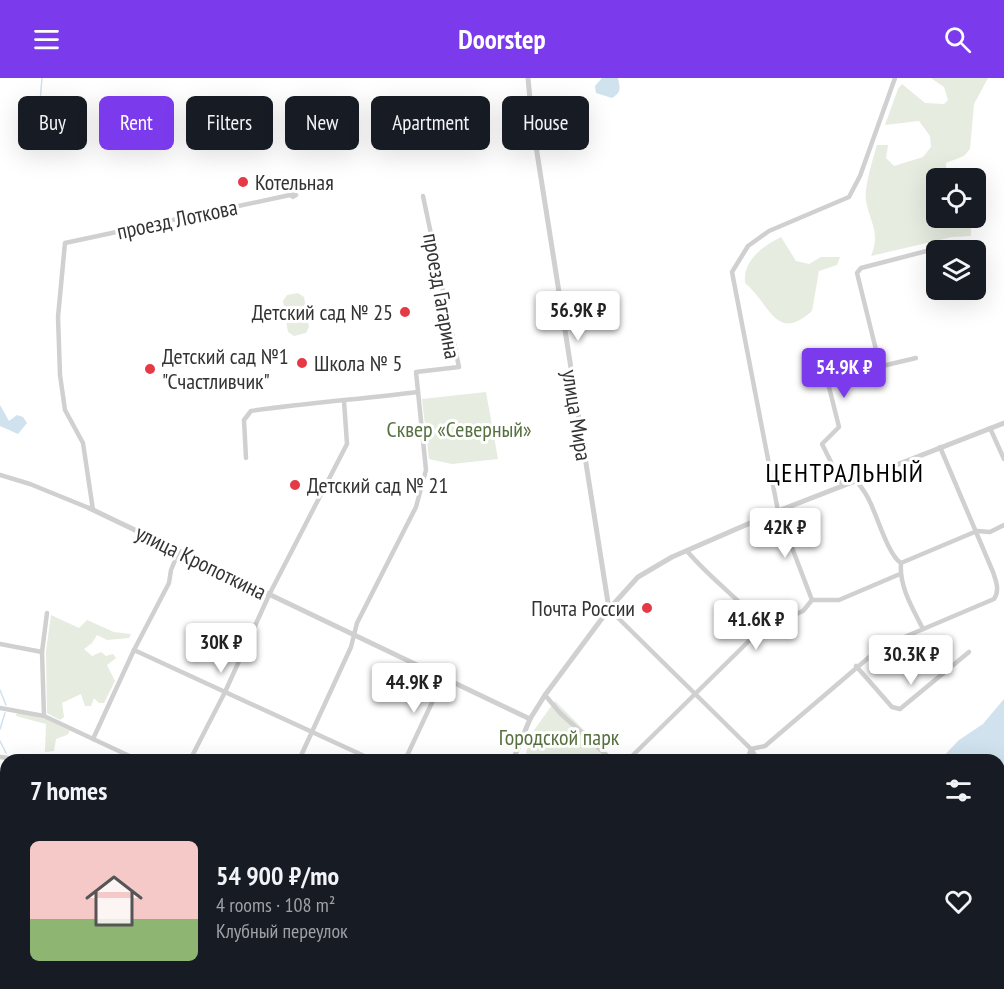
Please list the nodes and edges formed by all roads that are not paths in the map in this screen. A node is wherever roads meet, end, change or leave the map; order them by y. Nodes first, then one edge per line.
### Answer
1 (528, 78) edge
2 (895, 78) edge
3 (290, 195) dead end
4 (423, 196) dead end
5 (926, 251) edge
6 (916, 358) dead end
7 (880, 366) junction
8 (418, 392) junction
9 (344, 401) junction
10 (1004, 423) edge
11 (990, 428) junction
12 (940, 447) junction
13 (246, 458) dead end
14 (1004, 459) edge
15 (0, 475) edge
16 (856, 480) junction
17 (843, 486) junction
18 (91, 509) junction
19 (778, 511) junction
20 (1004, 525) edge
21 (977, 531) junction
22 (179, 551) junction
23 (687, 551) junction
24 (901, 563) junction
25 (900, 574) junction
26 (268, 595) junction
27 (812, 600) junction
28 (609, 609) junction
29 (47, 613) dead end
30 (766, 627) junction
31 (923, 629) junction
32 (352, 635) junction
33 (0, 644) edge
34 (134, 650) junction
35 (42, 652) junction
36 (969, 652) dead end
37 (856, 666) junction
38 (444, 677) junction
39 (225, 692) junction
40 (695, 694) junction
41 (545, 695) junction
42 (0, 708) edge
43 (44, 716) junction
44 (530, 719) junction
45 (312, 733) junction
46 (93, 739) junction
47 (751, 749) junction
48 (125, 754) edge
49 (193, 754) edge
50 (301, 754) edge
51 (359, 754) edge
52 (408, 754) edge
53 (515, 754) edge
54 (605, 754) edge
55 (634, 754) edge
56 (749, 754) edge
57 (754, 754) edge

1 - 28 street, улица Мира
2 - 19 street
3 - 18 street, проезд Лоткова
4 - 8 street, проезд Гагарина
5 - 7 street
6 - 7 street
7 - 17 street
8 - 9 street
8 - 32 street, проезд Гагарина
9 - 13 street
9 - 26 street
10 - 11 street
11 - 12 street
11 - 14 street
12 - 16 street
12 - 21 street
15 - 18 street, улица Кропоткина
16 - 17 street
16 - 24 street
17 - 19 street
18 - 22 street, улица Кропоткина
19 - 23 street
19 - 27 street
20 - 21 street
21 - 24 street
21 - 31 street
22 - 26 street, улица Кропоткина
22 - 34 street
23 - 28 street
23 - 30 street
24 - 25 street
25 - 27 street
25 - 31 street
26 - 32 street, улица Кропоткина
26 - 39 street
27 - 30 street
28 - 40 street
28 - 41 street
29 - 35 street
30 - 40 street
31 - 37 street
32 - 38 street, улица Кропоткина
32 - 45 street, проезд Гагарина
33 - 35 street
34 - 39 street
34 - 46 street
35 - 43 street
36 - 37 street
37 - 47 street
38 - 44 street, улица Кропоткина
38 - 52 street
39 - 45 street
39 - 49 street
40 - 47 street
40 - 55 street
41 - 44 street
41 - 54 street
42 - 43 street
43 - 46 street
44 - 53 street
45 - 50 street, проезд Гагарина
45 - 51 street
46 - 48 street
47 - 56 street
47 - 57 street

